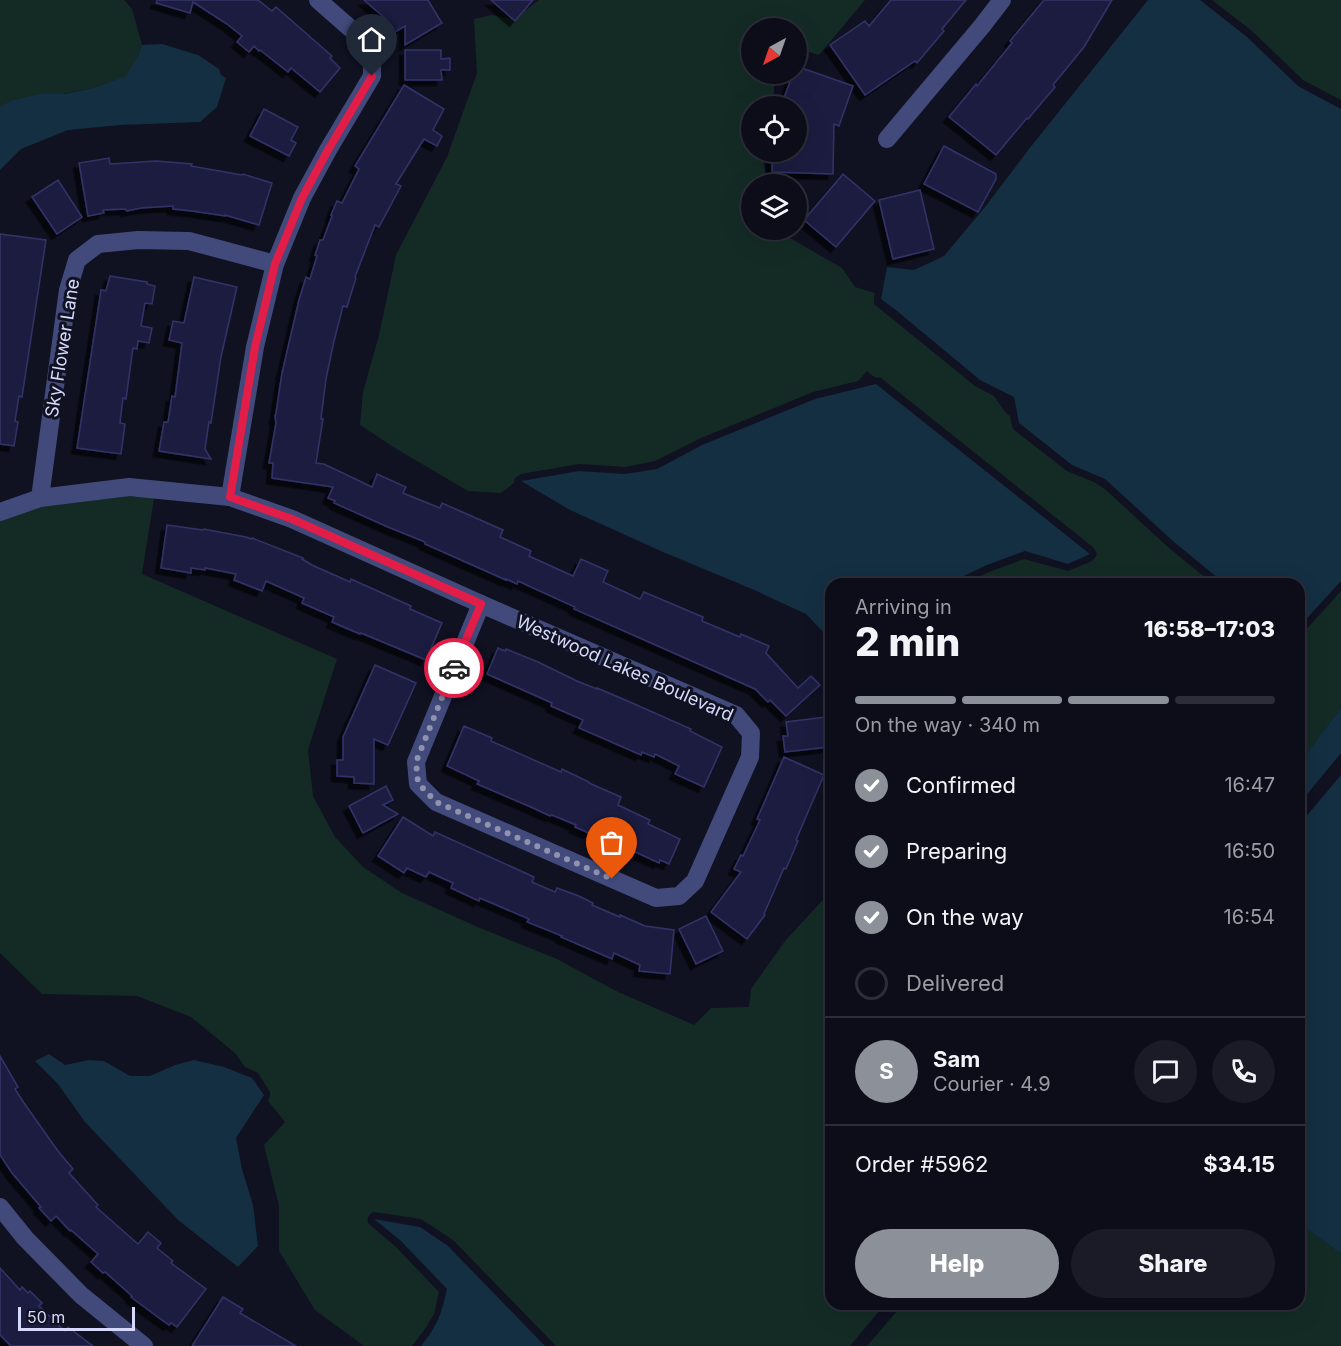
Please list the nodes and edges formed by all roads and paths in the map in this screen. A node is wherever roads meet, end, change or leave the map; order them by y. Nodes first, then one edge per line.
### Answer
1 (318, 0) edge
2 (1002, 0) edge
3 (888, 139) dead end
4 (275, 264) junction
5 (230, 497) junction
6 (39, 498) junction
7 (0, 512) edge
8 (481, 604) junction
9 (0, 1208) edge
10 (144, 1346) edge

1 - 4 street
2 - 3 street
4 - 5 street
4 - 6 street, Sky Flower Lane
5 - 6 street, Westwood Lakes Boulevard
5 - 8 street, Westwood Lakes Boulevard
6 - 7 street, Westwood Lakes Boulevard
8 - 8 street, Westwood Lakes Boulevard
9 - 10 street

